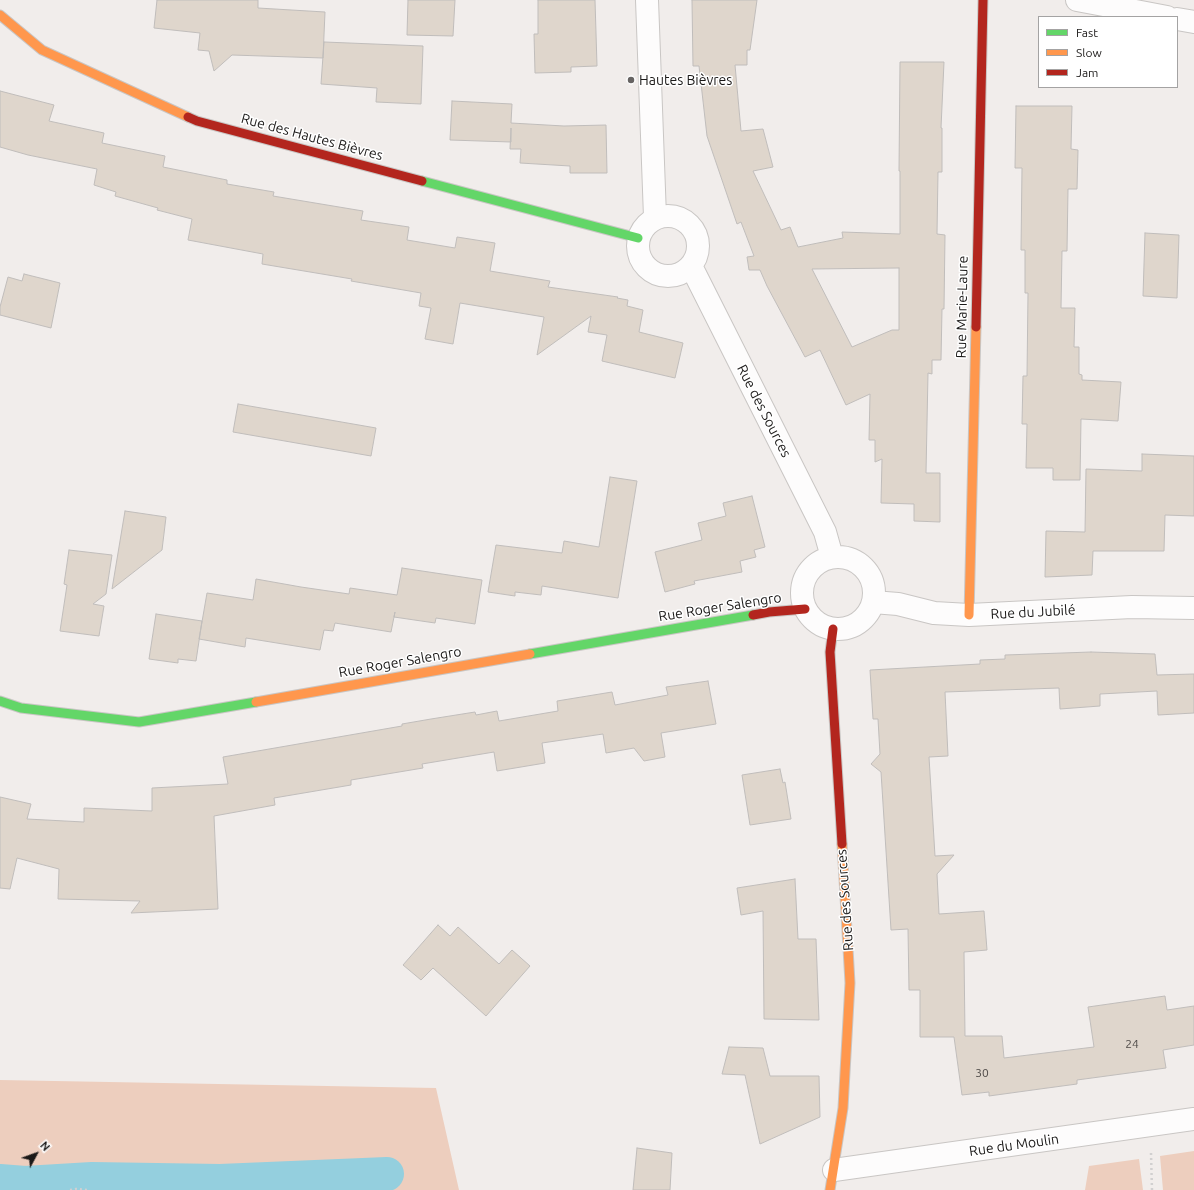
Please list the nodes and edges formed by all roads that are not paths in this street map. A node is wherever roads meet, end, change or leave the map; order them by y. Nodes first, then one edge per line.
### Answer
1 (648, 0) edge
2 (983, 0) edge
3 (1077, 0) edge
4 (0, 15) edge
5 (1162, 16) edge
6 (1178, 19) edge
7 (1194, 22) edge
8 (656, 218) junction
9 (638, 238) junction
10 (691, 266) junction
11 (832, 557) junction
12 (873, 602) junction
13 (1194, 608) edge
14 (805, 609) junction
15 (969, 615) junction
16 (833, 629) junction
17 (0, 701) edge
18 (1194, 1119) edge
19 (832, 1180) edge

1 - 8 street
2 - 15 street, Rue Marie-Laure
3 - 5 street
4 - 9 street, Rue des Hautes Bièvres
6 - 7 street
8 - 9 street
8 - 10 street
9 - 10 street
10 - 11 street, Rue des Sources
11 - 12 street
11 - 14 street
12 - 15 street, Rue du Jubilé
12 - 16 street
13 - 15 street, Rue du Jubilé
14 - 16 street
14 - 17 street, Rue Roger Salengro
16 - 19 street, Rue des Sources
18 - 19 street, Rue du Moulin

